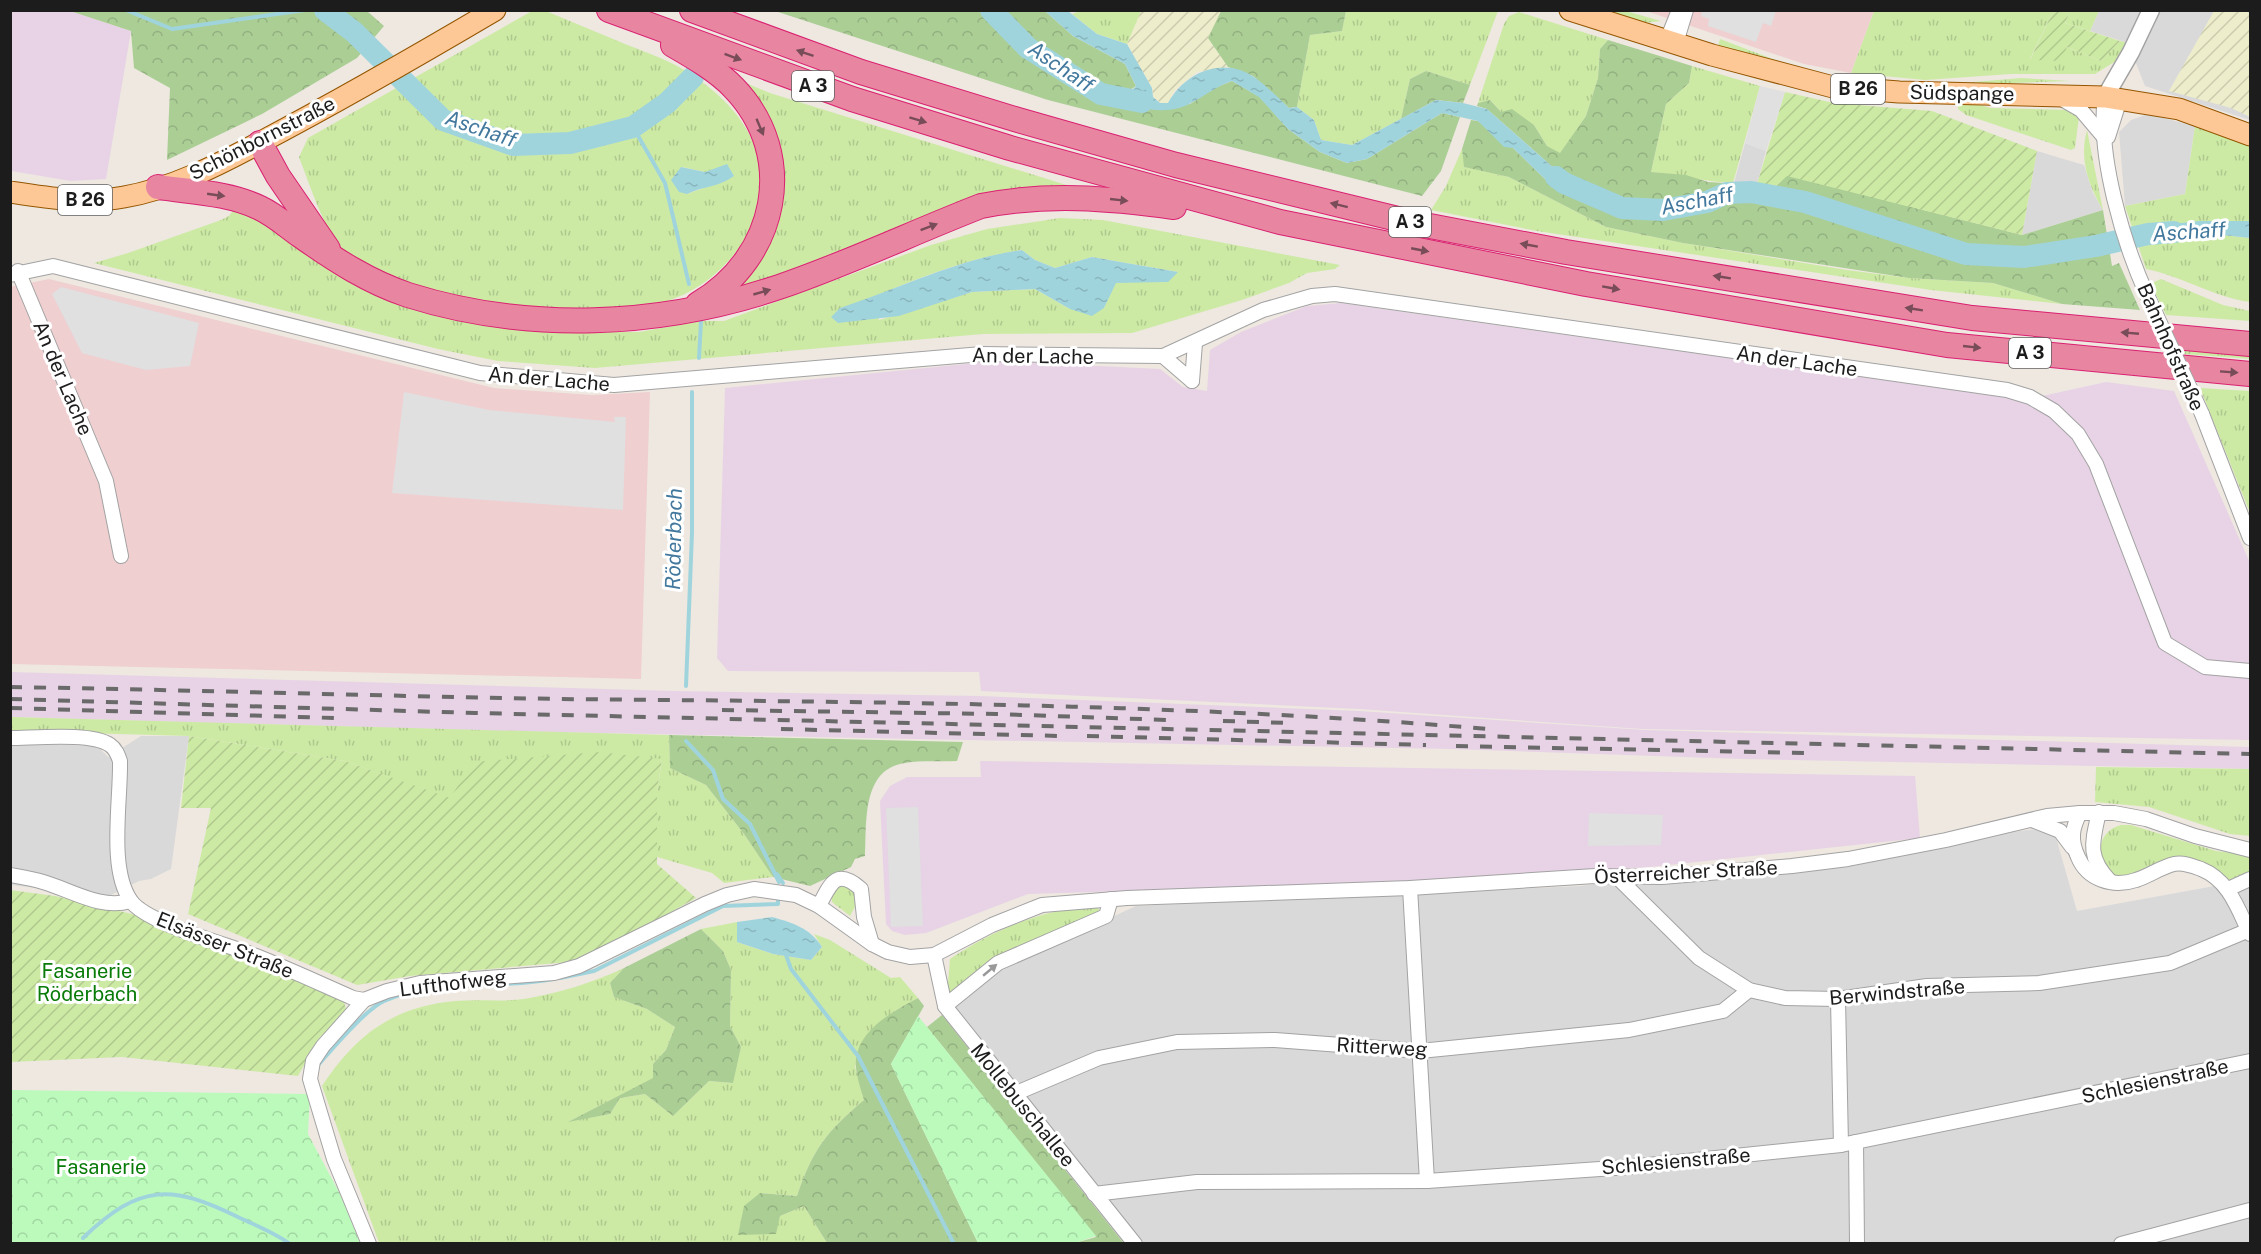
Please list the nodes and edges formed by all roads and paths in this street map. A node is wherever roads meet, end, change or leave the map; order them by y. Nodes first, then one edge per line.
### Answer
1 (495, 10) edge
2 (692, 10) edge
3 (1570, 10) edge
4 (1679, 10) edge
5 (1686, 10) edge
6 (2151, 10) edge
7 (614, 13) edge
8 (1672, 42) junction
9 (2053, 94) junction
10 (2112, 98) junction
11 (2250, 135) edge
12 (2103, 136) junction
13 (265, 140) junction
14 (2107, 151) junction
15 (158, 187) junction
16 (10, 192) edge
17 (1280, 222) junction
18 (337, 261) junction
19 (14, 273) edge
20 (686, 312) junction
21 (1196, 343) junction
22 (2250, 344) edge
23 (1163, 356) junction
24 (2250, 374) edge
25 (2250, 538) edge
26 (121, 556) dead end
27 (2250, 671) edge
28 (10, 738) edge
29 (2099, 812) junction
30 (2080, 813) junction
31 (2030, 820) junction
32 (2250, 850) edge
33 (2075, 852) junction
34 (10, 875) edge
35 (1617, 877) junction
36 (2250, 879) edge
37 (2112, 883) junction
38 (1410, 888) junction
39 (2228, 889) junction
40 (727, 895) joint
41 (1111, 899) junction
42 (130, 900) junction
43 (819, 906) junction
44 (2250, 932) edge
45 (872, 944) junction
46 (934, 955) junction
47 (1749, 990) junction
48 (1838, 999) junction
49 (364, 1000) junction
50 (945, 1006) junction
51 (1420, 1051) junction
52 (2250, 1061) edge
53 (1014, 1094) junction
54 (1856, 1142) junction
55 (1840, 1145) junction
56 (1427, 1181) junction
57 (1094, 1194) junction
58 (2250, 1210) edge
59 (369, 1244) edge
60 (1135, 1244) edge
61 (1857, 1244) edge
62 (2121, 1244) edge

1 - 13 main road, Schönbornstraße / B 26
22 -> 2 highway, A 3
3 - 8 main road, Südspange / B 26
4 - 8 street
5 - 8 street
6 - 10 street, Bahnhofstraße
7 -> 17 highway, A 3
7 -> 20 highway
8 - 9 main road, Südspange / B 26
9 - 10 main road, Südspange / B 26
9 - 12 street, Bahnhofstraße
10 - 11 main road, Südspange / B 26
10 - 12 street, Bahnhofstraße
10 - 14 street, Bahnhofstraße
12 - 14 street, Bahnhofstraße
13 - 15 main road, Schönbornstraße / B 26
13 - 18 highway
14 - 25 street, Bahnhofstraße, bridge
15 - 16 main road, Schönbornstraße / B 26
15 -> 18 highway
20 -> 17 highway
17 -> 24 highway, A 3
18 - 20 highway
19 - 23 street, An der Lache
19 - 26 street, An der Lache
21 - 23 street, An der Lache
21 - 23 street
21 - 27 street, An der Lache
28 - 42 street
29 - 30 street, Österreicher Straße
29 - 32 street, Österreicher Straße
29 - 37 street
30 - 31 street, Österreicher Straße
30 - 33 street
31 - 33 street
31 - 35 street, Österreicher Straße
33 - 37 street
34 - 42 street
35 - 38 street, Österreicher Straße
35 - 47 street, Berwindstraße
36 - 39 street
37 - 39 street
38 - 41 street, Österreicher Straße
38 - 51 street
39 - 44 street
40 - 43 street, Österreicher Straße
40 - 49 street, Lufthofweg
41 - 46 street, Österreicher Straße
50 -> 41 street
42 - 49 street, Elsässer Straße
43 - 45 street, Österreicher Straße
43 - 45 street
44 - 48 street, Berwindstraße
45 - 46 street, Österreicher Straße
46 - 50 street, Mollebuschallee
47 - 48 street, Berwindstraße
47 - 51 street, Ritterweg
48 - 55 street
49 - 59 street, Lufthofweg
50 - 53 street, Mollebuschallee
51 - 53 street, Ritterweg
51 - 56 street
52 - 54 street, Schlesienstraße
53 - 57 street, Mollebuschallee
54 - 55 street, Schlesienstraße
54 - 61 street
55 - 56 street, Schlesienstraße
56 - 57 street, Schlesienstraße
57 - 60 street, Mollebuschallee
58 - 62 street

